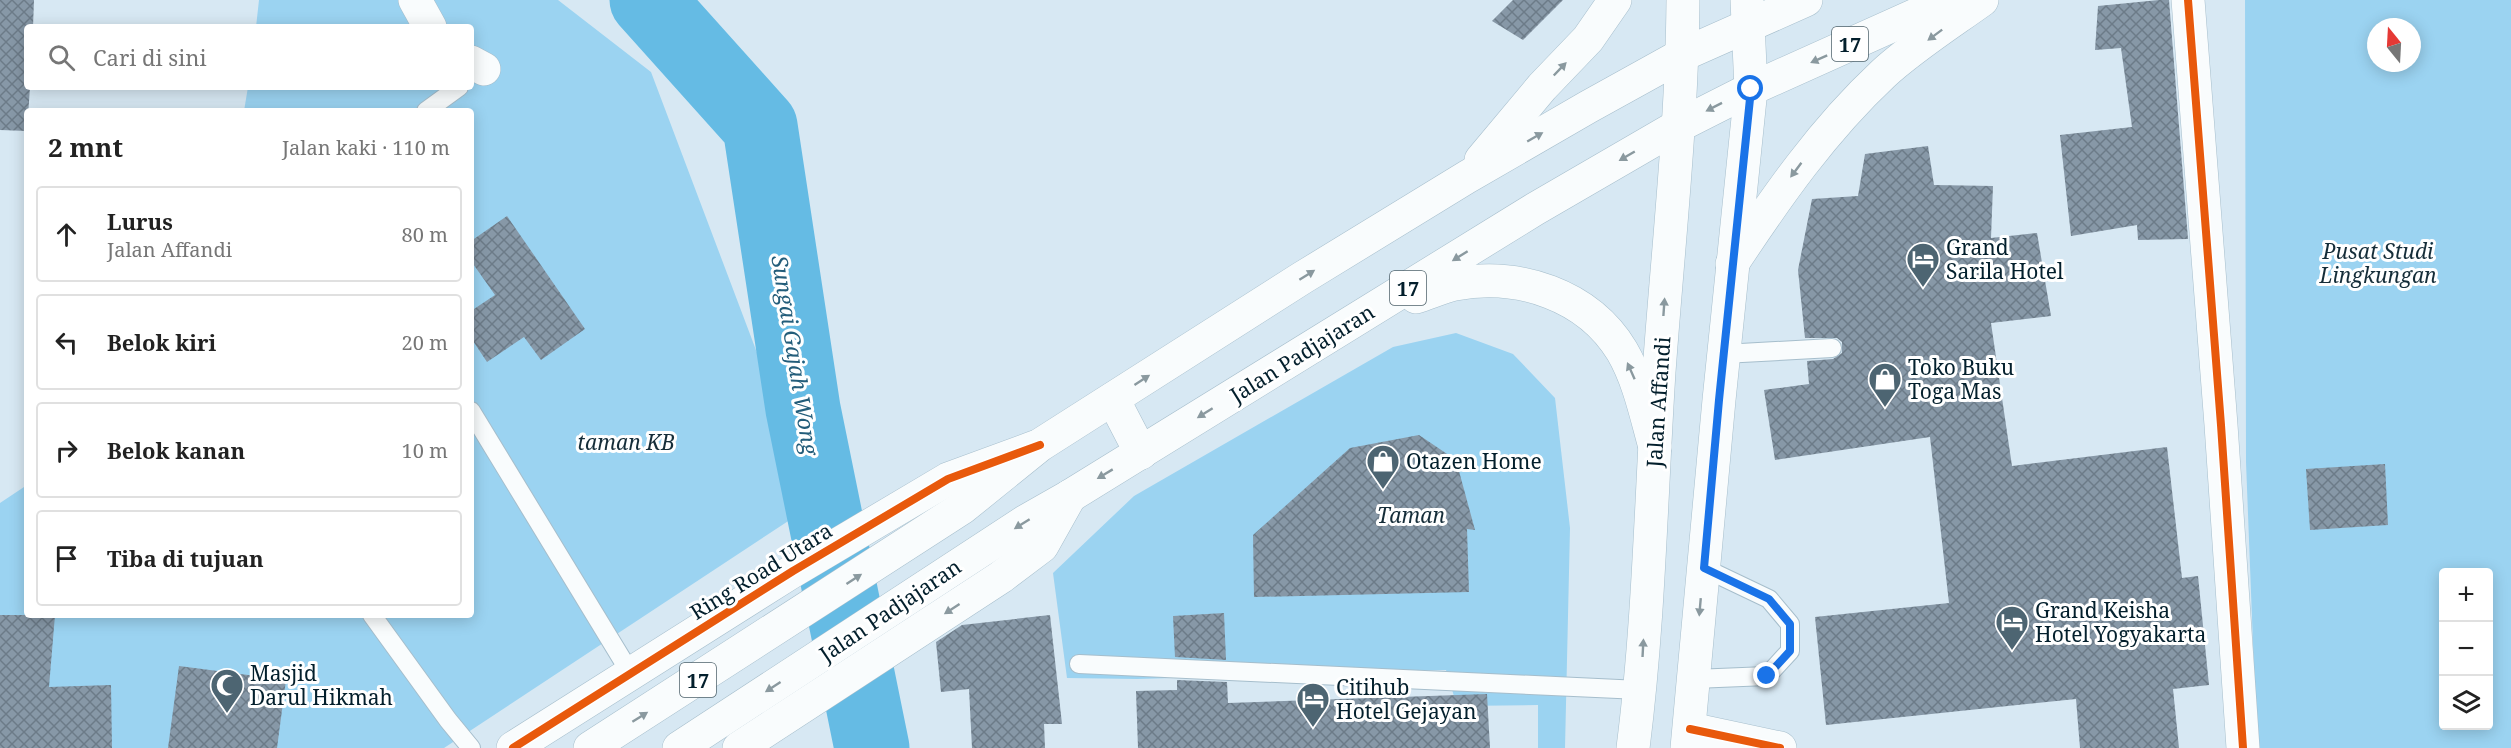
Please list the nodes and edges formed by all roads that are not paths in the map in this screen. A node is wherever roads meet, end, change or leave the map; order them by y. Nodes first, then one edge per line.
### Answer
1 (415, 0) edge
2 (1615, 0) edge
3 (1683, 0) edge
4 (1806, 0) edge
5 (1948, 0) edge
6 (1982, 0) edge
7 (2188, 0) edge
8 (1748, 12) edge
9 (428, 24) edge
10 (1682, 55) junction
11 (1751, 89) junction
12 (452, 90) edge
13 (430, 108) edge
14 (1678, 126) junction
15 (1467, 177) junction
16 (1732, 264) junction
17 (1368, 313) junction
18 (1832, 348) dead end
19 (1723, 354) junction
20 (1113, 399) junction
21 (474, 416) edge
22 (1040, 445) junction
23 (1655, 447) junction
24 (1141, 453) junction
25 (1070, 496) junction
26 (1704, 568) junction
27 (374, 618) edge
28 (1079, 664) dead end
29 (631, 674) junction
30 (1694, 679) junction
31 (1640, 690) junction
32 (1688, 738) edge
33 (471, 748) edge
34 (513, 748) edge
35 (590, 748) edge
36 (679, 748) edge
37 (739, 748) edge
38 (1633, 748) edge
39 (1780, 748) edge
40 (2243, 748) edge

1 - 9 main road
15 -> 2 main road
3 - 10 main road, Jalan Affandi
4 - 8 main road, 17
5 -> 11 main road, Jalan Padjajaran / 17
6 -> 16 main road
7 - 40 main road
8 - 10 main road, 17
8 - 11 main road
10 - 14 main road, Jalan Affandi
15 -> 10 main road, 17
11 -> 14 main road, Jalan Padjajaran / 17
11 - 16 main road
12 - 13 lane
14 -> 17 main road, Jalan Padjajaran / 17
23 -> 14 main road, Jalan Affandi
20 -> 15 main road, 17
16 - 19 main road
23 -> 17 main road
17 -> 24 main road, Jalan Padjajaran / 17
18 - 19 lane
19 - 26 main road
20 - 22 main road, 17
20 - 24 main road
21 - 29 lane
22 - 29 main road, Ring Road Utara
35 -> 22 main road, 17
31 -> 23 main road, Jalan Affandi
24 -> 25 main road, Jalan Padjajaran / 17
25 -> 36 main road, Jalan Padjajaran / 17
25 -> 37 main road
26 -> 30 main road
26 - 30 lane
27 - 33 lane
28 - 31 lane
29 - 34 main road, Ring Road Utara
30 - 32 main road
31 - 38 main road, Jalan Affandi
32 - 39 main road

